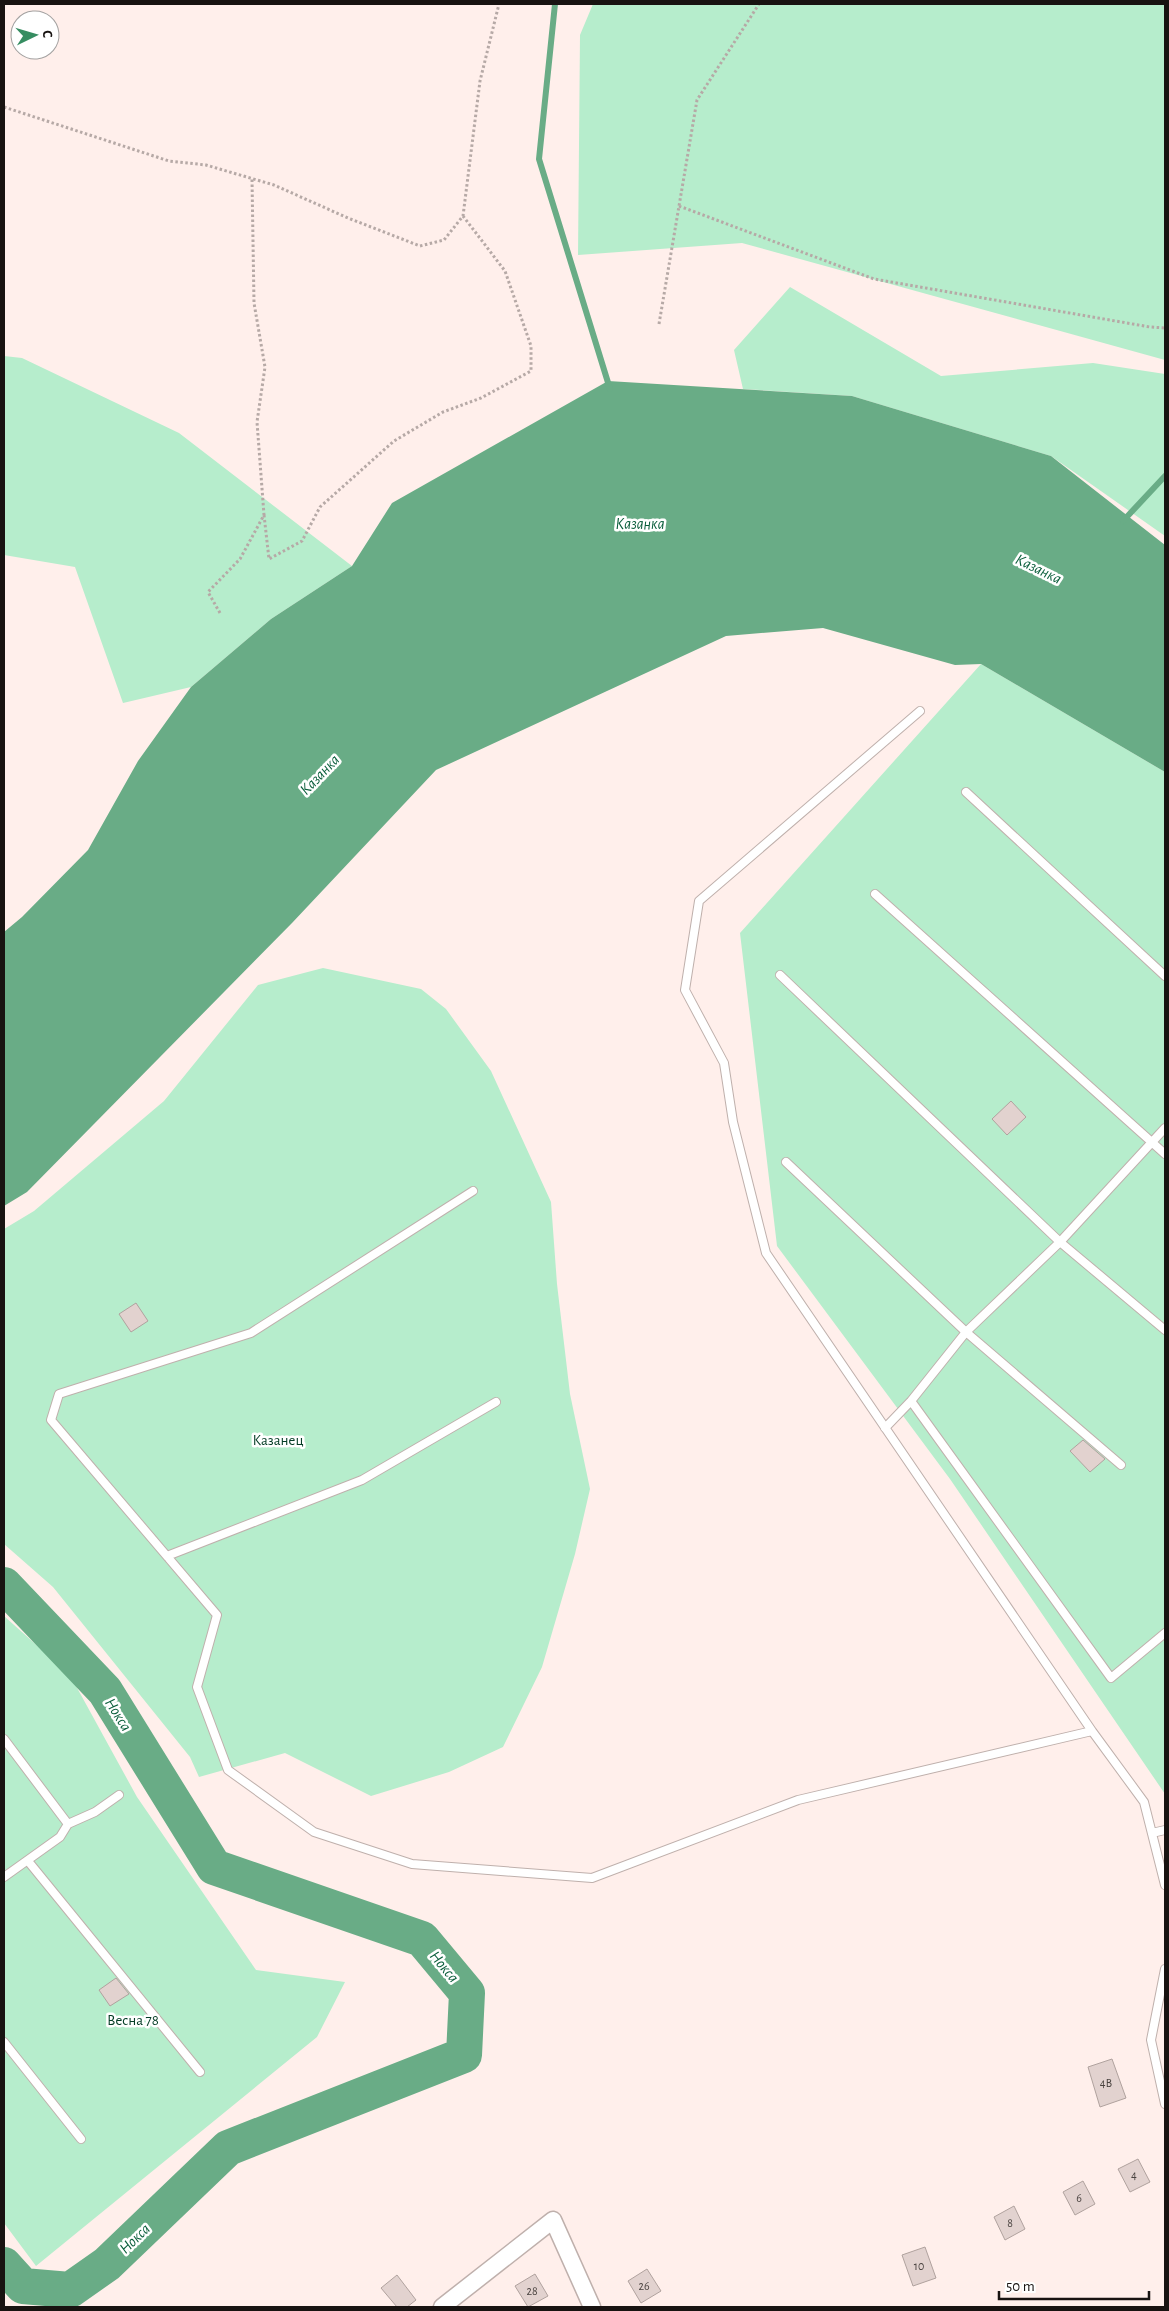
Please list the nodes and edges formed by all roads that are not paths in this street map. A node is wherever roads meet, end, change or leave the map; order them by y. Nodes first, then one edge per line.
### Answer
1 (920, 711) dead end
2 (966, 792) dead end
3 (875, 894) dead end
4 (780, 975) dead end
5 (1165, 976) edge
6 (1165, 1128) edge
7 (1151, 1142) junction
8 (1165, 1154) edge
9 (786, 1162) dead end
10 (472, 1191) dead end
11 (1060, 1242) junction
12 (1165, 1330) edge
13 (966, 1332) junction
14 (911, 1401) junction
15 (496, 1402) dead end
16 (885, 1428) junction
17 (1121, 1465) dead end
18 (167, 1556) junction
19 (1165, 1633) edge
20 (1092, 1732) junction
21 (4, 1739) edge
22 (119, 1795) dead end
23 (68, 1824) junction
24 (1165, 1830) edge
25 (1152, 1833) junction
26 (28, 1861) junction
27 (4, 1877) edge
28 (1165, 1885) edge
29 (1165, 1969) edge
30 (4, 2042) edge
31 (200, 2072) dead end
32 (1165, 2104) edge
33 (81, 2139) dead end
34 (442, 2307) edge
35 (592, 2307) edge

1 - 16 lane
2 - 5 lane
3 - 7 lane
4 - 11 lane
6 - 7 lane
7 - 8 lane
7 - 11 lane
9 - 13 lane
10 - 18 lane
11 - 12 lane
11 - 13 lane
13 - 14 lane
13 - 17 lane
14 - 16 lane
14 - 19 lane
15 - 18 lane
16 - 20 lane
18 - 20 lane
20 - 25 lane
21 - 23 lane
22 - 23 lane
23 - 26 lane
24 - 25 lane
25 - 28 lane
26 - 27 lane
26 - 31 lane
29 - 32 lane
30 - 33 lane
34 - 35 street

